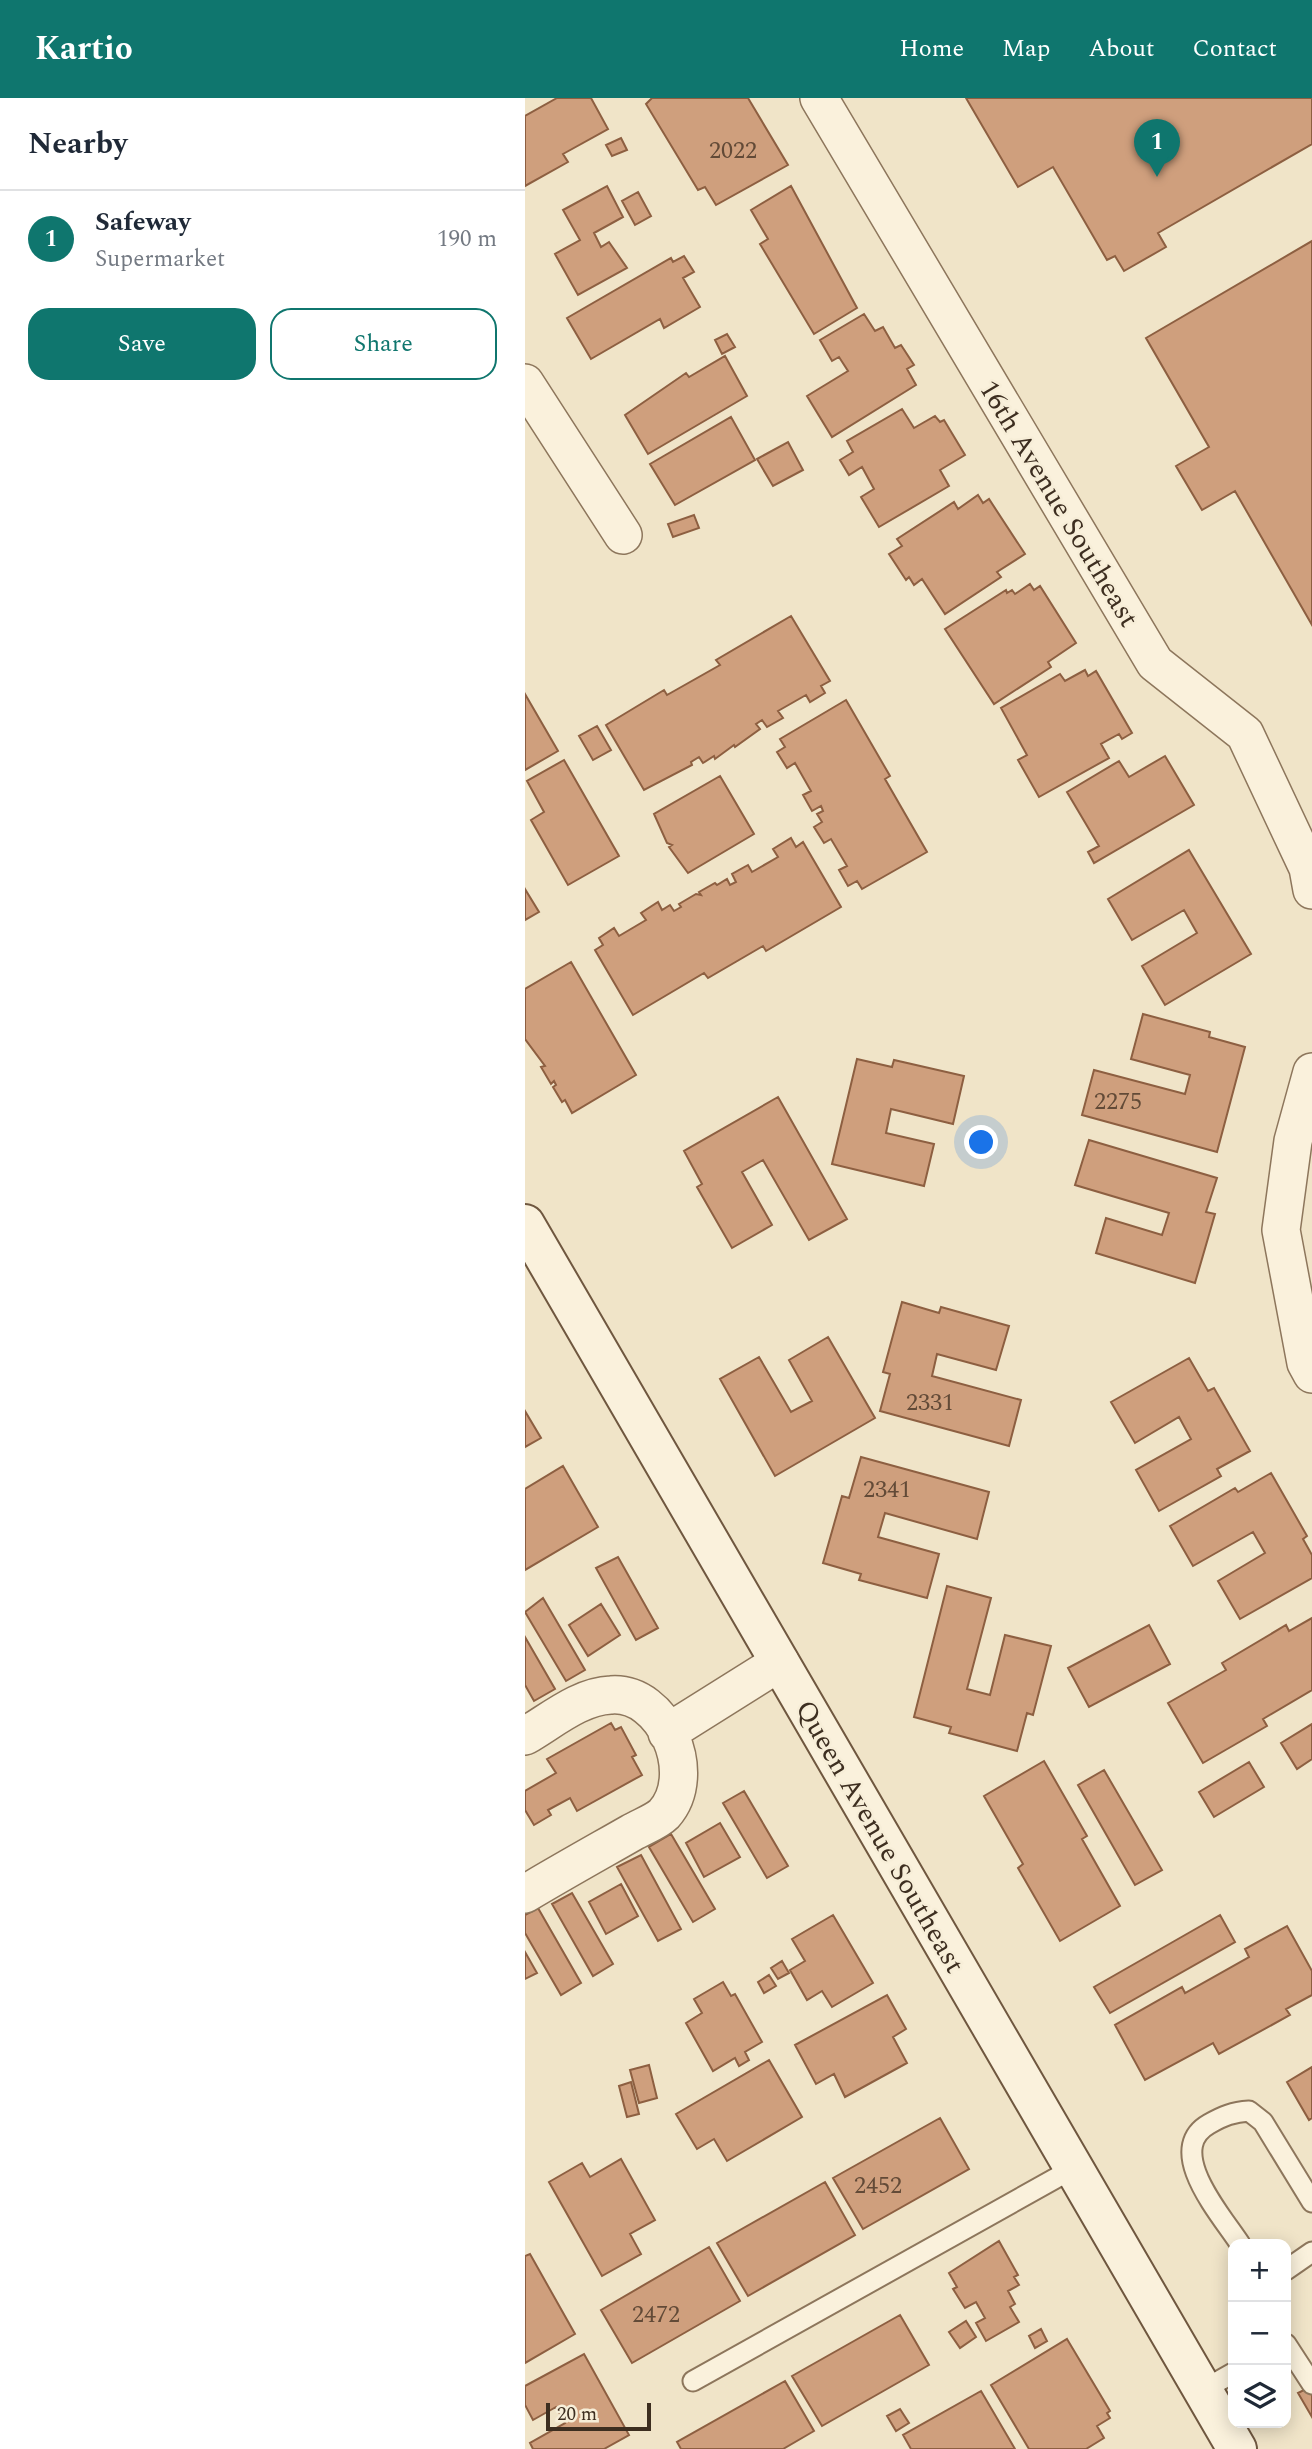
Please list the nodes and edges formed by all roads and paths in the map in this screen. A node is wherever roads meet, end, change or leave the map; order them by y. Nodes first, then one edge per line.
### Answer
1 (818, 98) edge
2 (525, 383) edge
3 (623, 535) dead end
4 (1312, 890) edge
5 (1312, 1072) edge
6 (1300, 1172) edge
7 (525, 1224) edge
8 (1312, 1374) edge
9 (780, 1662) junction
10 (667, 1733) junction
11 (525, 1736) edge
12 (525, 1894) edge
13 (1074, 2168) junction
14 (1312, 2202) edge
15 (1237, 2239) edge
16 (1312, 2252) edge
17 (1291, 2267) edge
18 (1291, 2352) edge
19 (693, 2381) dead end
20 (1218, 2382) edge
21 (1312, 2384) edge
22 (1232, 2447) edge

1 - 4 street, 16th Avenue Southeast
2 - 3 street
5 - 6 street
6 - 8 street
7 - 9 main road, Queen Avenue Southeast
9 - 10 street
9 - 13 main road, Queen Avenue Southeast
10 - 11 street
10 - 12 street
13 - 19 lane
13 - 20 main road, Queen Avenue Southeast
14 - 15 lane
16 - 17 lane
18 - 21 lane
20 - 22 main road, Queen Avenue Southeast

